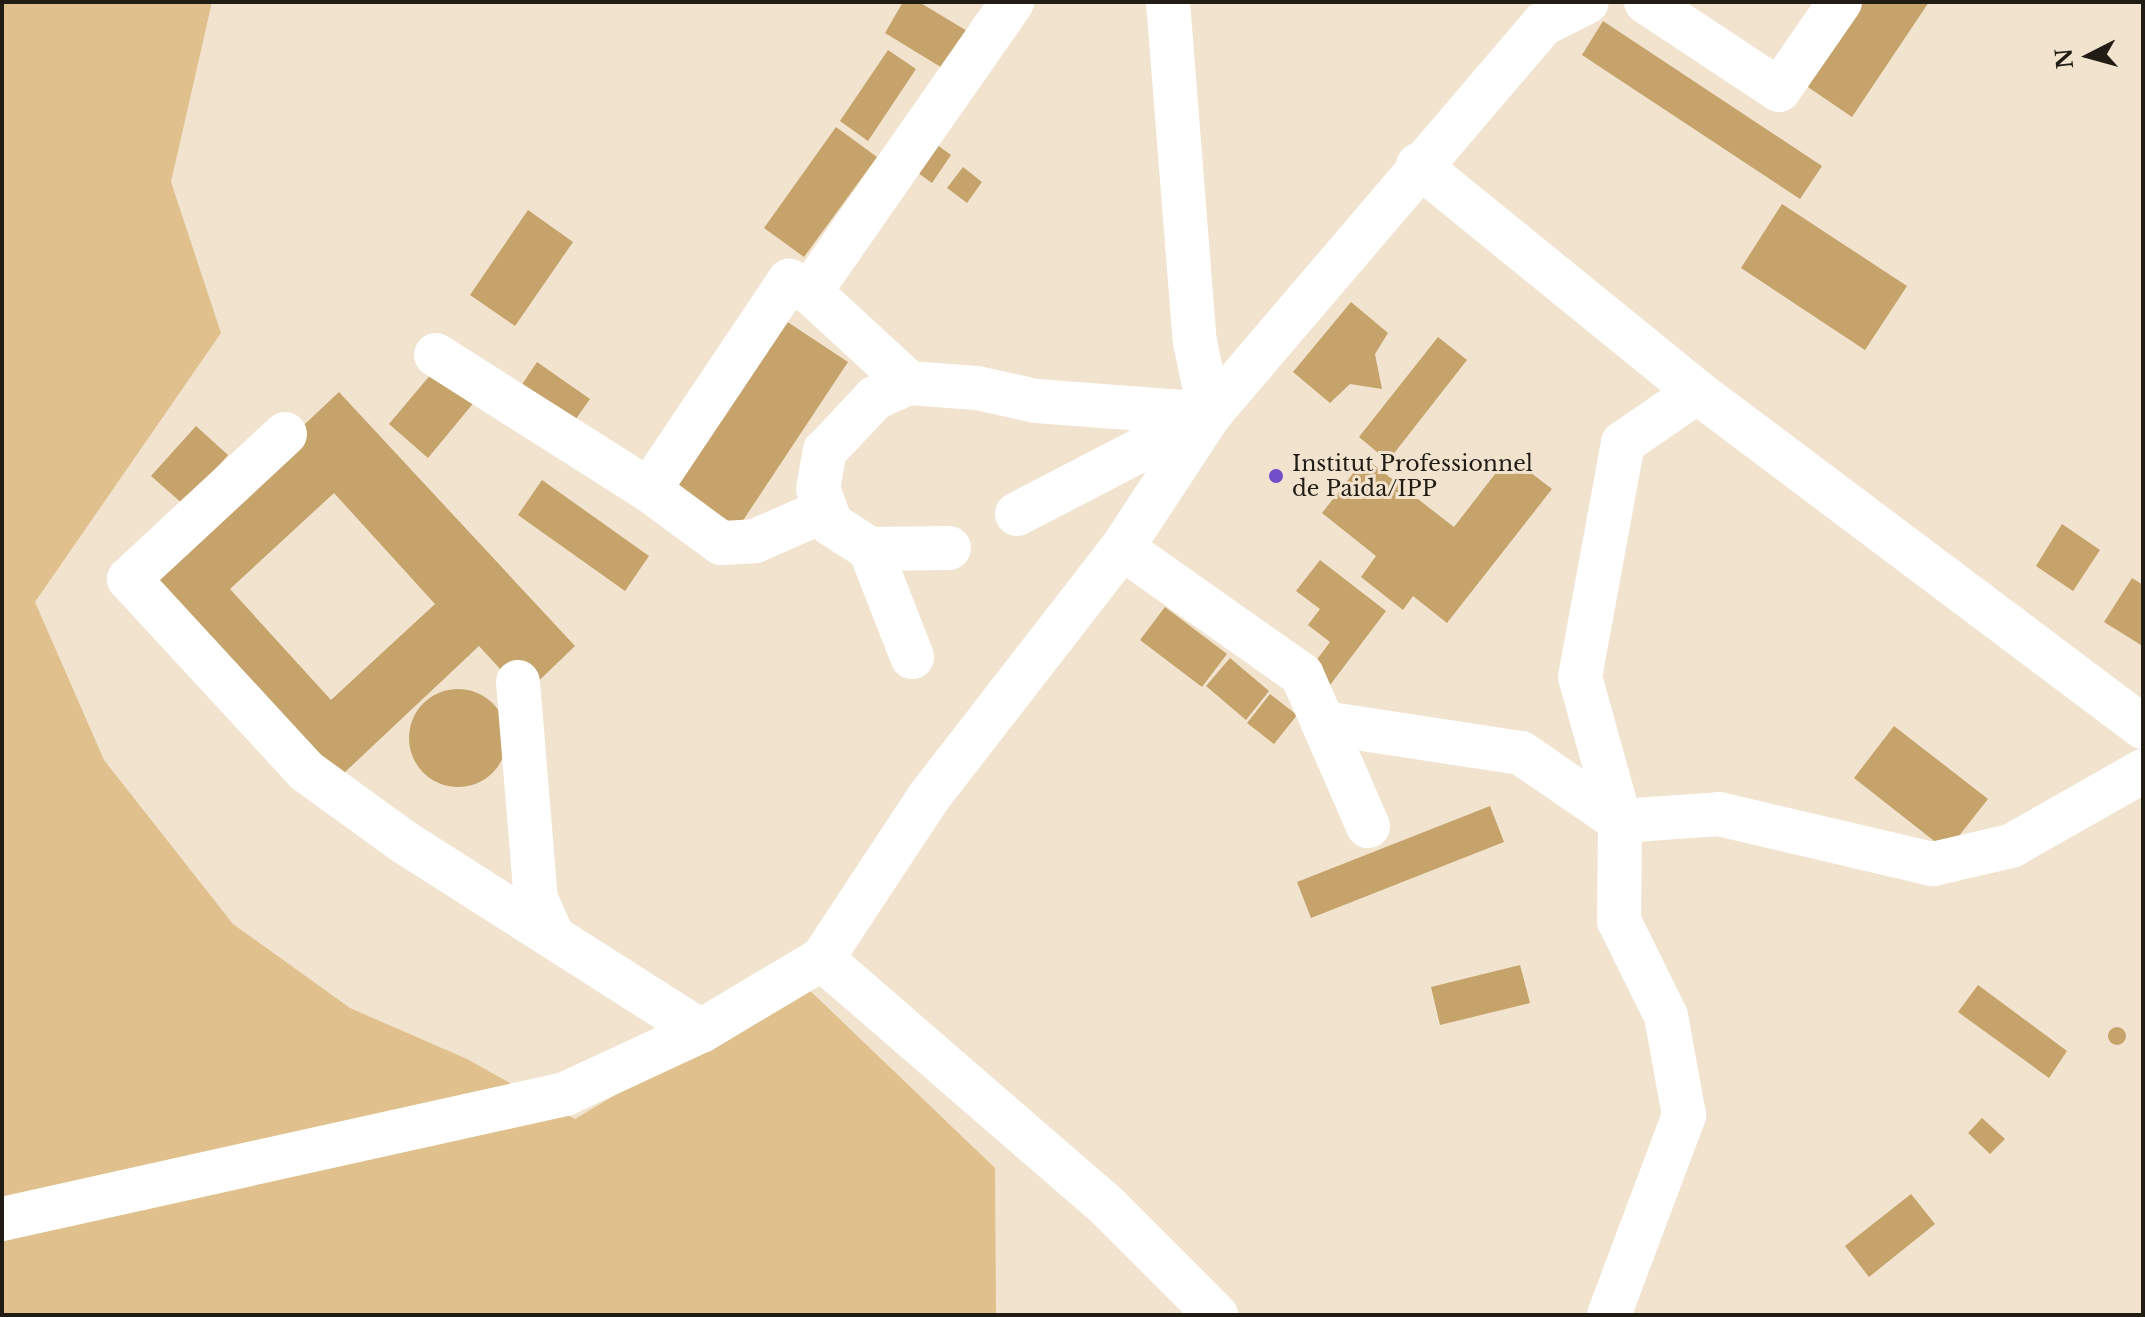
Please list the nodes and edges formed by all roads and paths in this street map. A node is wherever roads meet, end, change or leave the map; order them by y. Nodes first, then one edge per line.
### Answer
1 (1012, 2) edge
2 (1168, 2) edge
3 (1587, 2) edge
4 (1646, 2) edge
5 (1840, 2) edge
6 (1529, 13) edge
7 (1418, 165) junction
8 (810, 292) junction
9 (436, 355) dead end
10 (909, 383) junction
11 (1697, 392) junction
12 (1210, 414) junction
13 (285, 434) dead end
14 (649, 490) junction
15 (826, 510) junction
16 (1017, 514) dead end
17 (949, 548) dead end
18 (1122, 548) junction
19 (870, 549) junction
20 (912, 657) dead end
21 (518, 682) dead end
22 (1324, 723) junction
23 (2143, 727) edge
24 (2143, 771) edge
25 (1620, 821) junction
26 (1368, 826) dead end
27 (551, 932) junction
28 (822, 959) junction
29 (701, 1031) junction
30 (2, 1219) edge
31 (1216, 1315) edge
32 (1609, 1315) edge

1 - 8 street
2 - 12 street
3 - 6 street
4 - 5 street
6 - 7 street
7 - 11 street
7 - 12 street
8 - 10 street
8 - 14 street
9 - 14 street
10 - 12 street
10 - 15 street
11 - 23 street
11 - 25 street
12 - 16 street
12 - 18 street
13 - 27 street
14 - 15 street
15 - 19 street
17 - 19 street
18 - 22 street
18 - 28 street
19 - 20 street
21 - 27 street
22 - 25 street
22 - 26 street
24 - 25 street
25 - 32 street
27 - 29 street
28 - 29 street
28 - 31 street
29 - 30 street

